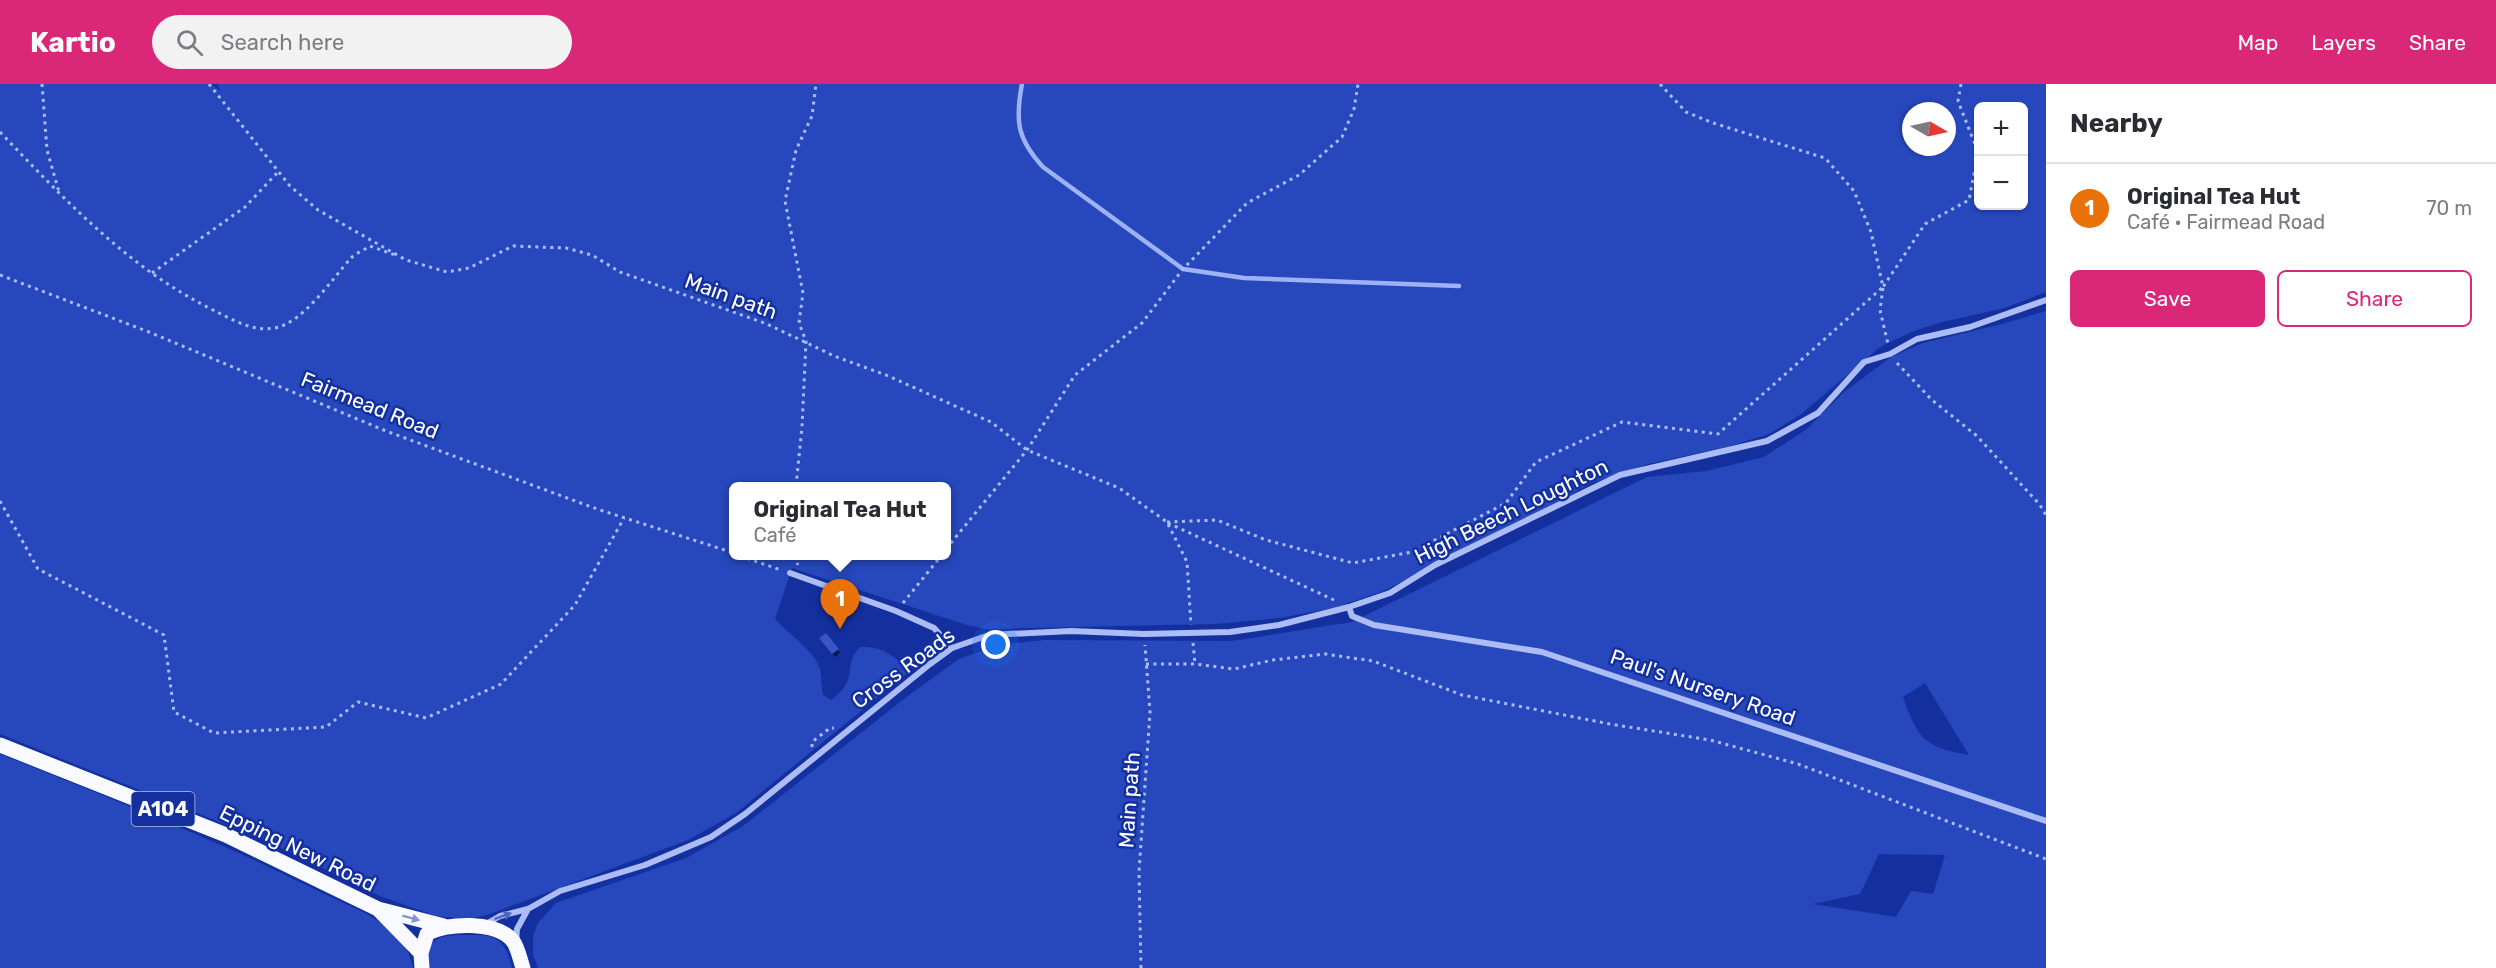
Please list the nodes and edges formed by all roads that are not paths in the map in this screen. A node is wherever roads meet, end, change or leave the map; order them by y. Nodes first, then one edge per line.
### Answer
1 (2046, 300) edge
2 (790, 573) road end
3 (1349, 607) junction
4 (952, 648) junction
5 (0, 745) edge
6 (2046, 821) edge
7 (378, 909) junction
8 (528, 909) junction
9 (444, 926) junction
10 (480, 927) junction
11 (516, 947) junction
12 (421, 960) edge
13 (523, 968) edge

1 - 3 street, High Beech Loughton
2 - 4 street
3 - 4 street, Cross Roads
3 - 6 street, Paul's Nursery Road
4 - 8 street, Cross Roads
5 - 7 main road, Epping New Road / A104
7 -> 9 main road, Epping New Road / A104
7 - 12 main road, Epping New Road / A104
10 -> 8 street, Cross Roads
8 - 11 street
9 - 10 main road, A104
9 - 12 main road, A104
10 - 11 main road, A104
11 - 13 main road

